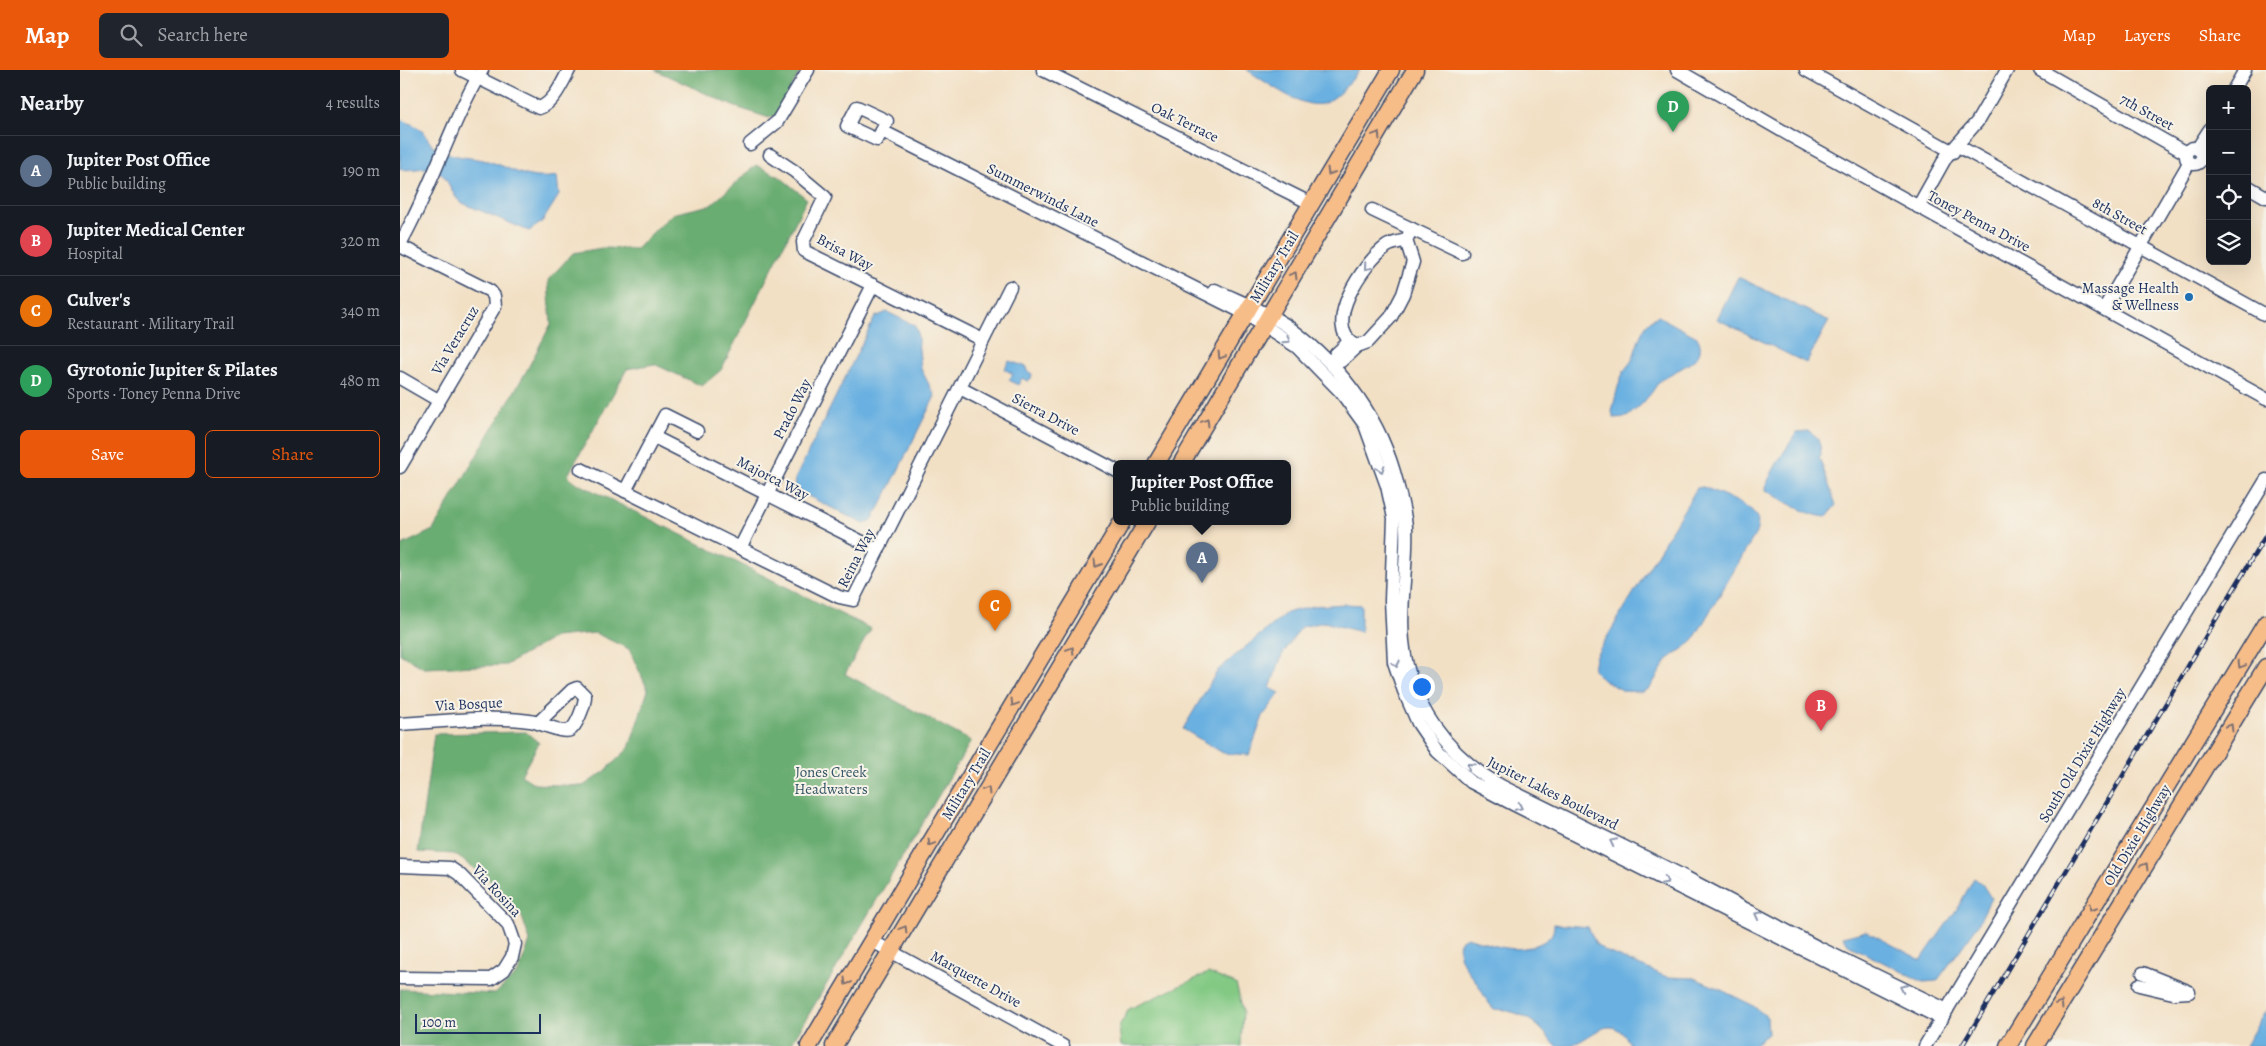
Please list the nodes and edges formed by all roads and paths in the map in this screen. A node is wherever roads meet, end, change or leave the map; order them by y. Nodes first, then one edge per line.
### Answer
1 (462, 70) edge
2 (569, 70) edge
3 (808, 70) edge
4 (1043, 70) edge
5 (1390, 70) edge
6 (1415, 70) edge
7 (1677, 70) edge
8 (1806, 70) edge
9 (2007, 70) edge
10 (2040, 70) edge
11 (2245, 70) edge
12 (480, 74) edge
13 (1693, 74) edge
14 (2236, 85) edge
15 (2209, 130) edge
16 (882, 131) dead end
17 (750, 144) dead end
18 (1956, 149) junction
19 (770, 155) dead end
20 (2197, 158) edge
21 (2251, 188) edge
22 (2266, 197) edge
23 (1312, 204) junction
24 (1918, 206) junction
25 (1372, 210) dead end
26 (1412, 229) junction
27 (1406, 240) junction
28 (400, 245) edge
29 (2141, 246) junction
30 (1462, 253) dead end
31 (872, 285) junction
32 (1010, 287) dead end
33 (2104, 309) junction
34 (1248, 311) junction
35 (2266, 315) edge
36 (1266, 321) junction
37 (983, 340) junction
38 (1353, 344) junction
39 (1331, 364) junction
40 (400, 378) edge
41 (960, 388) junction
42 (2266, 399) edge
43 (438, 400) junction
44 (698, 431) dead end
45 (654, 437) junction
46 (1158, 460) edge
47 (1183, 460) edge
48 (400, 467) edge
49 (581, 469) dead end
50 (1113, 469) edge
51 (2266, 480) edge
52 (625, 491) junction
53 (768, 494) junction
54 (1120, 525) edge
55 (1145, 525) edge
56 (740, 548) junction
57 (878, 550) junction
58 (2266, 623) edge
59 (2266, 667) edge
60 (539, 722) dead end
61 (400, 724) edge
62 (400, 866) edge
63 (872, 941) junction
64 (891, 952) junction
65 (400, 978) edge
66 (1944, 1014) junction
67 (809, 1046) edge
68 (834, 1046) edge
69 (1063, 1046) edge
70 (1925, 1046) edge
71 (2009, 1046) edge
72 (2035, 1046) edge

1 - 12 street
2 - 12 street
3 - 17 street
4 - 23 street, Oak Terrace
5 -> 23 main road, Military Trail
36 -> 6 main road, Military Trail
7 - 13 street, Toney Penna Drive
8 - 18 street, 8th Street
9 - 18 street
10 - 20 street, 7th Street
11 - 14 street
12 - 28 street
13 - 24 street, Toney Penna Drive
15 - 20 street
16 - 34 street, Summerwinds Lane
18 - 24 street
18 - 29 street, 8th Street
19 - 31 street, Brisa Way
20 - 29 street
21 - 22 street
23 - 34 main road, Military Trail
24 - 33 street, Toney Penna Drive
25 - 26 street
26 - 27 street
26 - 30 street
27 - 38 street
27 -> 38 street
28 - 43 street, Via Veracruz
29 - 33 street
29 - 35 street, 8th Street
31 - 37 street, Brisa Way
31 - 53 street, Prado Way
32 - 37 street, Reina Way
33 - 42 street, Toney Penna Drive
34 - 36 street, Jupiter Lakes Boulevard
34 -> 46 main road, Military Trail
36 - 39 street, Jupiter Lakes Boulevard
47 -> 36 main road, Military Trail
36 -> 66 street, Jupiter Lakes Boulevard
37 - 41 street, Reina Way
38 - 39 street
66 -> 39 street, Jupiter Lakes Boulevard
40 - 43 street
41 - 50 street, Sierra Drive
41 - 57 street, Reina Way
43 - 48 street, Via Veracruz
44 - 45 street
45 - 52 street
45 - 53 street, Majorca Way
49 - 52 street, Reina Way
51 - 66 street, South Old Dixie Highway
52 - 56 street, Reina Way
53 - 56 street, Prado Way
53 - 57 street, Majorca Way
54 -> 63 main road, Military Trail
64 -> 55 main road, Military Trail
56 - 57 street, Reina Way
58 -> 71 main road, Old Dixie Highway
72 -> 59 main road, Old Dixie Highway
60 - 61 street, Via Bosque
62 - 65 street, Via Rosina
63 - 64 street, Marquette Drive
63 -> 67 main road, Military Trail
64 - 68 main road, Military Trail
64 - 69 street, Marquette Drive
66 - 70 street, South Old Dixie Highway

